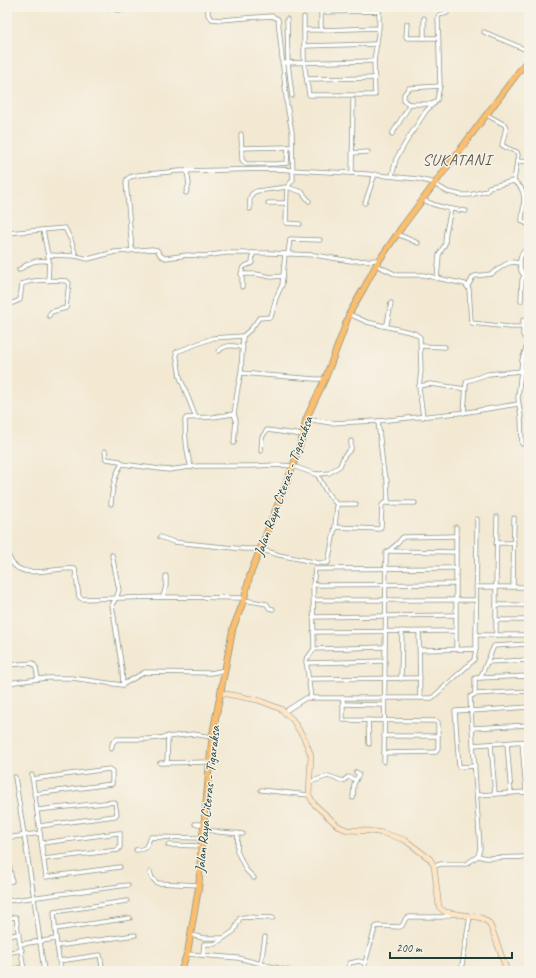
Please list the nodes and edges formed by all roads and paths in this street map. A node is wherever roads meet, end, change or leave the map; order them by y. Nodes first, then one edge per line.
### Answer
1 (90, 7) edge
2 (167, 7) edge
3 (208, 7) edge
4 (449, 7) edge
5 (304, 17) dead end
6 (424, 18) dead end
7 (287, 19) dead end
8 (407, 24) dead end
9 (379, 28) junction
10 (304, 30) junction
11 (321, 30) junction
12 (484, 32) dead end
13 (424, 38) junction
14 (438, 38) junction
15 (377, 44) junction
16 (304, 46) junction
17 (529, 51) edge
18 (529, 58) edge
19 (374, 61) junction
20 (288, 62) junction
21 (304, 62) junction
22 (282, 63) junction
23 (375, 78) junction
24 (307, 79) junction
25 (440, 86) junction
26 (292, 96) dead end
27 (353, 100) dead end
28 (409, 104) junction
29 (434, 104) junction
30 (487, 115) junction
31 (241, 134) dead end
32 (392, 134) dead end
33 (290, 147) junction
34 (241, 148) junction
35 (368, 152) dead end
36 (352, 153) junction
37 (517, 161) junction
38 (529, 162) edge
39 (293, 170) junction
40 (187, 171) junction
41 (352, 173) junction
42 (375, 174) junction
43 (392, 176) junction
44 (514, 181) junction
45 (435, 183) junction
46 (288, 187) junction
47 (186, 193) dead end
48 (423, 200) junction
49 (309, 201) dead end
50 (268, 203) dead end
51 (286, 203) junction
52 (364, 203) dead end
53 (250, 209) dead end
54 (451, 209) junction
55 (466, 211) dead end
56 (300, 224) dead end
57 (529, 225) edge
58 (43, 230) junction
59 (7, 233) edge
60 (397, 234) junction
61 (320, 240) dead end
62 (418, 243) dead end
63 (529, 249) edge
64 (132, 250) junction
65 (252, 253) junction
66 (287, 254) junction
67 (48, 255) junction
68 (76, 256) junction
69 (24, 259) dead end
70 (49, 261) junction
71 (29, 263) junction
72 (377, 263) junction
73 (520, 263) junction
74 (19, 270) dead end
75 (527, 273) edge
76 (242, 275) junction
77 (283, 276) junction
78 (437, 279) junction
79 (48, 281) junction
80 (468, 286) junction
81 (242, 287) dead end
82 (521, 301) dead end
83 (7, 302) edge
84 (391, 303) dead end
85 (348, 314) junction
86 (49, 316) dead end
87 (523, 320) dead end
88 (383, 326) junction
89 (523, 327) junction
90 (243, 336) junction
91 (529, 341) edge
92 (421, 346) junction
93 (445, 347) dead end
94 (243, 348) junction
95 (219, 352) dead end
96 (523, 358) junction
97 (529, 358) edge
98 (522, 371) junction
99 (241, 373) junction
100 (325, 379) junction
101 (419, 386) junction
102 (465, 389) junction
103 (518, 404) junction
104 (464, 413) junction
105 (234, 414) junction
106 (423, 416) junction
107 (196, 418) junction
108 (306, 419) junction
109 (378, 421) junction
110 (303, 435) junction
111 (351, 441) dead end
112 (234, 443) dead end
113 (522, 444) dead end
114 (105, 451) dead end
115 (261, 451) dead end
116 (122, 464) junction
117 (293, 466) junction
118 (191, 467) junction
119 (317, 474) junction
120 (388, 503) junction
121 (415, 503) dead end
122 (111, 504) dead end
123 (337, 504) junction
124 (356, 504) dead end
125 (496, 517) dead end
126 (514, 518) dead end
127 (477, 519) dead end
128 (335, 527) junction
129 (456, 527) dead end
130 (456, 536) junction
131 (160, 537) dead end
132 (496, 543) junction
133 (514, 543) junction
134 (260, 549) junction
135 (387, 551) junction
136 (7, 552) edge
137 (456, 552) junction
138 (112, 555) dead end
139 (385, 568) junction
140 (456, 568) junction
141 (166, 576) dead end
142 (385, 584) junction
143 (455, 584) junction
144 (313, 585) junction
145 (476, 587) junction
146 (496, 587) junction
147 (513, 587) junction
148 (529, 587) edge
149 (163, 597) junction
150 (114, 599) junction
151 (244, 599) junction
152 (314, 600) junction
153 (385, 600) junction
154 (455, 600) junction
155 (476, 600) junction
156 (496, 605) junction
157 (529, 605) edge
158 (273, 609) dead end
159 (455, 615) junction
160 (384, 616) junction
161 (313, 617) junction
162 (496, 620) junction
163 (529, 620) edge
164 (384, 631) junction
165 (402, 631) junction
166 (455, 631) junction
167 (313, 632) junction
168 (419, 632) junction
169 (476, 635) junction
170 (496, 635) junction
171 (529, 635) edge
172 (529, 644) edge
173 (384, 647) junction
174 (314, 648) junction
175 (456, 649) junction
176 (476, 649) junction
177 (420, 650) junction
178 (529, 660) edge
179 (384, 661) junction
180 (487, 662) junction
181 (306, 664) junction
182 (7, 665) edge
183 (226, 670) junction
184 (529, 676) edge
185 (420, 678) junction
186 (480, 678) junction
187 (38, 679) junction
188 (309, 679) junction
189 (384, 679) junction
190 (401, 679) junction
191 (7, 682) edge
192 (123, 685) junction
193 (529, 691) edge
194 (221, 693) junction
195 (475, 694) junction
196 (311, 698) junction
197 (343, 698) junction
198 (384, 698) junction
199 (420, 698) junction
200 (343, 704) junction
201 (384, 705) junction
202 (529, 707) edge
203 (471, 710) junction
204 (284, 712) junction
205 (368, 720) junction
206 (384, 720) junction
207 (529, 725) edge
208 (473, 728) junction
209 (168, 736) junction
210 (384, 736) junction
211 (438, 736) junction
212 (212, 737) junction
213 (529, 741) edge
214 (522, 742) junction
215 (507, 743) junction
216 (368, 744) dead end
217 (491, 744) junction
218 (473, 745) junction
219 (111, 749) dead end
220 (384, 753) junction
221 (524, 758) junction
222 (529, 758) edge
223 (167, 762) junction
224 (210, 762) junction
225 (384, 762) dead end
226 (160, 763) dead end
227 (475, 766) junction
228 (356, 772) dead end
229 (527, 773) edge
230 (15, 777) dead end
231 (356, 780) junction
232 (310, 782) junction
233 (528, 789) edge
234 (261, 790) dead end
235 (511, 793) junction
236 (34, 794) junction
237 (495, 794) junction
238 (309, 795) junction
239 (478, 795) junction
240 (353, 798) dead end
241 (37, 810) junction
242 (195, 824) dead end
243 (39, 826) junction
244 (204, 826) junction
245 (40, 833) junction
246 (238, 833) junction
247 (243, 834) dead end
248 (24, 836) junction
249 (7, 838) edge
250 (202, 838) junction
251 (42, 843) junction
252 (168, 845) dead end
253 (201, 846) junction
254 (136, 850) dead end
255 (7, 852) edge
256 (478, 856) junction
257 (529, 857) edge
258 (44, 859) junction
259 (8, 864) edge
260 (434, 866) junction
261 (120, 867) dead end
262 (150, 872) dead end
263 (254, 878) dead end
264 (7, 882) edge
265 (128, 885) dead end
266 (199, 886) junction
267 (34, 898) junction
268 (7, 901) edge
269 (127, 901) dead end
270 (454, 913) junction
271 (470, 916) junction
272 (7, 918) edge
273 (130, 918) dead end
274 (273, 918) dead end
275 (55, 929) junction
276 (19, 934) junction
277 (135, 935) dead end
278 (191, 935) junction
279 (7, 936) edge
280 (265, 937) dead end
281 (223, 938) junction
282 (56, 939) junction
283 (40, 941) junction
284 (21, 944) junction
285 (57, 946) junction
286 (22, 950) junction
287 (7, 953) edge
288 (187, 954) junction
289 (203, 955) junction
290 (59, 961) junction
291 (365, 963) junction
292 (261, 964) junction
293 (24, 969) edge
294 (7, 970) edge
295 (44, 971) edge
296 (60, 971) edge
297 (103, 971) edge
298 (181, 971) edge
299 (290, 971) edge
300 (346, 971) edge
301 (364, 971) edge
302 (460, 971) edge
303 (507, 971) edge

1 - 2 street
3 - 22 street
4 - 14 street
5 - 10 street
6 - 13 street
7 - 20 street
8 - 13 street
9 - 11 street
9 - 11 street
9 - 15 street
10 - 11 street
10 - 16 street
12 - 17 street
13 - 14 street
14 - 25 street
15 - 16 street
15 - 19 street
16 - 21 street
18 - 30 main road, Jalan Raya Citeras - Tigaraksa
19 - 21 street
19 - 23 street
20 - 21 street
20 - 22 street
20 - 26 street
21 - 24 street
22 - 33 street
23 - 24 street
23 - 24 street
25 - 28 street
25 - 29 street
27 - 36 street
28 - 29 street
28 - 32 street
29 - 43 street
30 - 37 street
30 - 45 main road, Jalan Raya Citeras - Tigaraksa
31 - 34 street
33 - 34 street
33 - 34 street
33 - 39 street
35 - 36 street
36 - 41 street
37 - 38 street
37 - 44 street
39 - 40 street
39 - 41 street
39 - 46 street
40 - 47 street
40 - 64 street
41 - 42 street
42 - 43 street
42 - 52 street
43 - 45 street
44 - 45 street
44 - 57 street
45 - 48 main road, Jalan Raya Citeras - Tigaraksa
46 - 49 street
46 - 51 street
46 - 53 street
48 - 54 street
48 - 60 main road, Jalan Raya Citeras - Tigaraksa
50 - 51 street
51 - 56 street
54 - 55 street
54 - 78 street
58 - 59 street
58 - 67 street
58 - 68 street
60 - 62 street
60 - 72 main road, Jalan Raya Citeras - Tigaraksa
61 - 66 street
63 - 73 street
64 - 65 street
64 - 68 street
65 - 66 street
65 - 76 street
66 - 72 street
66 - 77 street
67 - 68 street
67 - 70 street
69 - 71 street
70 - 71 street
70 - 79 street
71 - 74 street
72 - 78 street
72 - 85 main road, Jalan Raya Citeras - Tigaraksa
73 - 75 street
73 - 80 street
75 - 82 street
76 - 77 street
76 - 81 street
77 - 90 street
78 - 80 street
79 - 83 street
79 - 86 street
80 - 89 street
84 - 88 street
85 - 88 street
85 - 100 main road, Jalan Raya Citeras - Tigaraksa
87 - 89 street
88 - 92 street
89 - 91 street
90 - 94 street
90 - 107 street
91 - 96 street
92 - 93 street
92 - 101 street
94 - 95 street
94 - 99 street
96 - 97 street
96 - 98 street
98 - 102 street
98 - 103 street
99 - 100 street
99 - 105 street
100 - 108 main road, Jalan Raya Citeras - Tigaraksa
101 - 102 street
101 - 106 street
102 - 104 street
103 - 104 street
103 - 113 street
104 - 106 street
105 - 107 street
105 - 112 street
106 - 109 street
107 - 118 street
108 - 109 street
108 - 110 main road, Jalan Raya Citeras - Tigaraksa
109 - 120 street
110 - 115 street
110 - 117 main road, Jalan Raya Citeras - Tigaraksa
111 - 119 street
114 - 116 street
116 - 118 street
116 - 122 street
117 - 118 street
117 - 119 street
117 - 134 main road, Jalan Raya Citeras - Tigaraksa
119 - 123 street
120 - 121 street
120 - 128 street
123 - 124 street
123 - 128 street
125 - 132 street
126 - 133 street
127 - 145 street
128 - 134 street
129 - 130 street
130 - 135 street
130 - 137 street
131 - 134 street
132 - 133 street
132 - 146 street
133 - 147 street
134 - 151 main road, Jalan Raya Citeras - Tigaraksa
135 - 137 street
135 - 139 street
136 - 150 street
137 - 140 street
138 - 150 street
139 - 140 street
139 - 142 street
139 - 144 street
140 - 143 street
141 - 149 street
142 - 143 street
142 - 144 street
142 - 153 street
143 - 154 street
144 - 152 street
145 - 146 street
145 - 155 street
146 - 147 street
146 - 156 street
147 - 148 street
149 - 150 street
149 - 151 street
150 - 192 street
151 - 158 street
151 - 183 main road, Jalan Raya Citeras - Tigaraksa
152 - 153 street
152 - 161 street
153 - 154 street
153 - 160 street
154 - 155 street
154 - 159 street
155 - 169 street
156 - 157 street
156 - 162 street
159 - 160 street
159 - 166 street
160 - 161 street
160 - 164 street
161 - 167 street
162 - 163 street
162 - 170 street
164 - 165 street
164 - 167 street
164 - 173 street
165 - 168 street
165 - 190 street
166 - 168 street
166 - 175 street
167 - 174 street
168 - 177 street
169 - 170 street
169 - 176 street
170 - 171 street
172 - 180 street
173 - 174 street
173 - 179 street
174 - 181 street
175 - 176 street
175 - 177 street
176 - 199 street
177 - 185 street
178 - 180 street
179 - 181 street
179 - 189 street
180 - 186 street
181 - 188 street
182 - 187 street
183 - 192 street
183 - 194 main road, Jalan Raya Citeras - Tigaraksa
184 - 186 street
185 - 190 street
185 - 199 street
186 - 195 street
187 - 191 street
187 - 192 street
188 - 189 street
188 - 196 street
189 - 190 street
189 - 198 street
193 - 195 street
194 - 204 street
194 - 212 main road, Jalan Raya Citeras - Tigaraksa
195 - 203 street
196 - 197 street
196 - 204 street
197 - 198 street
197 - 200 street
198 - 199 street
198 - 201 street
200 - 201 street
200 - 205 street
201 - 206 street
202 - 203 street
203 - 208 street
203 - 227 street
204 - 232 street
205 - 206 street
205 - 216 street
206 - 210 street
206 - 211 street
207 - 208 street
208 - 218 street
209 - 212 street
209 - 219 street
209 - 223 street
210 - 211 street
210 - 220 street
211 - 220 street
212 - 224 main road, Jalan Raya Citeras - Tigaraksa
213 - 214 street
214 - 215 street
214 - 221 street
215 - 217 street
215 - 235 street
217 - 218 street
217 - 237 street
218 - 227 street
220 - 225 street
221 - 222 street
221 - 229 street
223 - 224 street
223 - 226 street
224 - 244 main road, Jalan Raya Citeras - Tigaraksa
227 - 239 street
228 - 231 street
229 - 233 street
230 - 248 street
231 - 232 street
231 - 240 street
232 - 238 street
233 - 235 street
234 - 238 street
235 - 237 street
236 - 236 street
236 - 241 street
237 - 239 street
238 - 260 street
239 - 256 street
241 - 243 street
241 - 243 street
242 - 244 street
243 - 245 street
244 - 246 street
244 - 250 main road, Jalan Raya Citeras - Tigaraksa
245 - 248 street
245 - 251 street
246 - 247 street
246 - 263 street
248 - 249 street
248 - 267 street
250 - 253 main road, Jalan Raya Citeras - Tigaraksa
250 - 254 street
251 - 258 street
251 - 258 street
252 - 253 street
253 - 266 main road, Jalan Raya Citeras - Tigaraksa
255 - 259 street
256 - 257 street
256 - 260 street
258 - 261 street
259 - 264 street
260 - 270 street
262 - 266 street
265 - 267 street
266 - 278 main road, Jalan Raya Citeras - Tigaraksa
267 - 268 street
267 - 283 street
269 - 275 street
270 - 271 street
270 - 291 street
271 - 302 street
271 - 303 street
272 - 276 street
273 - 275 street
274 - 281 street
275 - 282 street
276 - 279 street
276 - 284 street
277 - 285 street
278 - 281 street
278 - 288 main road, Jalan Raya Citeras - Tigaraksa
280 - 292 street
281 - 289 street
282 - 283 street
282 - 285 street
283 - 284 street
283 - 295 street
284 - 286 street
285 - 290 street
286 - 287 street
286 - 293 street
288 - 289 street
288 - 298 main road, Jalan Raya Citeras - Tigaraksa
289 - 292 street
290 - 296 street
290 - 297 street
291 - 300 street
291 - 301 street
292 - 299 street
293 - 294 street

